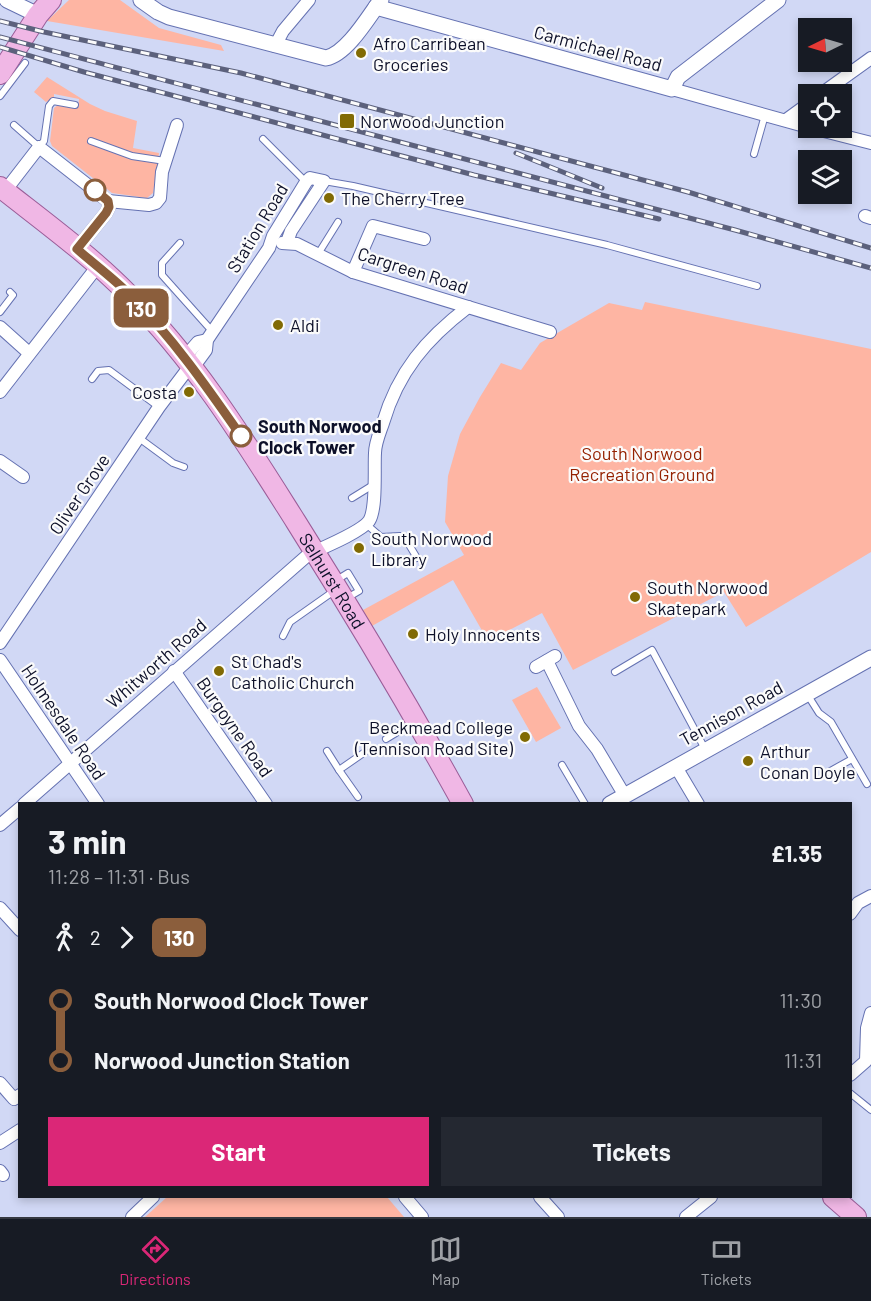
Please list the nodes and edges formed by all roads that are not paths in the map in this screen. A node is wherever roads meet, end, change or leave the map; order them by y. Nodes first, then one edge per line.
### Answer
1 (7, 0) edge
2 (51, 0) edge
3 (141, 0) edge
4 (778, 0) edge
5 (311, 3) edge
6 (379, 3) edge
7 (38, 15) junction
8 (275, 46) junction
9 (871, 58) edge
10 (25, 63) dead end
11 (0, 74) edge
12 (835, 84) edge
13 (672, 89) junction
14 (0, 96) edge
15 (75, 105) dead end
16 (798, 111) edge
17 (765, 115) junction
18 (786, 120) junction
19 (798, 124) edge
20 (14, 125) dead end
21 (177, 125) dead end
22 (852, 138) edge
23 (263, 140) dead end
24 (91, 141) dead end
25 (871, 143) edge
26 (39, 147) junction
27 (754, 154) dead end
28 (165, 162) junction
29 (324, 181) junction
30 (306, 182) junction
31 (2, 189) edge
32 (108, 201) junction
33 (338, 222) dead end
34 (424, 239) dead end
35 (287, 242) junction
36 (180, 243) dead end
37 (269, 248) junction
38 (77, 249) junction
39 (318, 254) junction
40 (97, 267) junction
41 (353, 272) junction
42 (757, 286) dead end
43 (10, 292) dead end
44 (468, 307) junction
45 (0, 312) edge
46 (0, 327) edge
47 (550, 332) dead end
48 (210, 336) junction
49 (29, 352) junction
50 (189, 364) junction
51 (92, 379) dead end
52 (0, 392) edge
53 (159, 407) junction
54 (138, 438) junction
55 (0, 460) edge
56 (184, 467) dead end
57 (23, 477) dead end
58 (373, 485) junction
59 (352, 498) dead end
60 (366, 524) junction
61 (315, 552) junction
62 (417, 558) dead end
63 (338, 590) junction
64 (283, 636) dead end
65 (0, 643) edge
66 (871, 658) edge
67 (0, 660) edge
68 (546, 661) dead end
69 (174, 671) junction
70 (615, 672) dead end
71 (807, 693) junction
72 (417, 721) junction
73 (386, 739) dead end
74 (706, 750) junction
75 (327, 751) dead end
76 (365, 752) dead end
77 (852, 759) junction
78 (69, 763) junction
79 (562, 765) dead end
80 (675, 767) junction
81 (339, 770) junction
82 (825, 774) dead end
83 (867, 784) dead end
84 (625, 796) junction
85 (358, 797) dead end
86 (26, 802) edge
87 (97, 802) edge
88 (265, 802) edge
89 (462, 802) edge
90 (584, 802) edge
91 (614, 802) edge
92 (697, 802) edge
93 (18, 810) edge
94 (0, 825) edge
95 (871, 896) edge
96 (0, 908) edge
97 (852, 911) edge
98 (18, 928) edge
99 (871, 1013) edge
100 (865, 1065) edge
101 (0, 1083) edge
102 (852, 1094) edge
103 (18, 1101) edge
104 (871, 1110) edge
105 (18, 1131) edge
106 (0, 1143) edge
107 (152, 1198) edge
108 (406, 1198) edge
109 (541, 1198) edge
110 (710, 1198) edge
111 (834, 1198) edge
112 (132, 1217) edge
113 (422, 1217) edge
114 (558, 1217) edge
115 (686, 1217) edge
116 (856, 1217) edge

1 - 7 street
2 - 7 main road
3 - 8 street
4 - 13 street
5 - 8 street
6 - 8 street
6 - 13 street, Carmichael Road
7 - 11 main road
9 - 12 street
10 - 14 lane
13 - 17 street, Carmichael Road
15 - 26 lane
16 - 18 street
17 - 18 street, Carmichael Road
17 - 27 lane
18 - 19 street, Carmichael Road
20 - 26 lane
21 - 28 street
22 - 25 street, Carmichael Road
23 - 30 lane
24 - 28 lane
26 - 31 street
26 - 32 street
28 - 32 street
29 - 30 street, Station Road
29 - 35 street, Station Road
29 - 42 lane
30 - 37 street, Station Road
31 - 38 main road, Selhurst Road
32 - 38 street
33 - 39 lane
34 - 41 street
35 - 37 street
35 - 39 street, Cargreen Road
36 - 48 lane
37 - 48 street, Station Road
38 - 40 main road, Selhurst Road
39 - 41 street, Cargreen Road
40 - 49 street
40 - 50 main road, Selhurst Road
41 - 44 street, Cargreen Road
43 - 45 lane
44 - 47 street, Cargreen Road
44 - 58 street
46 - 49 street
48 - 50 street, Station Road
49 - 52 street
50 - 53 street, Oliver Grove
50 - 61 main road, Selhurst Road
51 - 53 lane
53 - 54 street, Oliver Grove
54 - 56 lane
54 - 65 street, Oliver Grove
55 - 57 street
58 - 59 lane
58 - 60 street
60 - 61 street, Whitworth Road
60 - 62 lane
61 - 63 main road, Selhurst Road
61 - 69 street, Whitworth Road
63 - 64 lane
63 - 72 main road, Selhurst Road
66 - 71 street, Tennison Road
67 - 78 street, Holmesdale Road
68 - 84 street
69 - 78 street, Whitworth Road
69 - 88 street, Burgoyne Road
70 - 74 lane
71 - 74 street, Tennison Road
71 - 77 lane
72 - 73 lane
72 - 89 main road, Selhurst Road
74 - 80 street, Tennison Road
75 - 81 lane
76 - 81 lane
77 - 82 lane
77 - 83 lane
78 - 86 street, Whitworth Road
78 - 87 street, Holmesdale Road
79 - 90 lane
80 - 84 street, Tennison Road
80 - 92 street
81 - 85 lane
84 - 91 street, Tennison Road
93 - 94 street
95 - 97 street
96 - 98 street
99 - 100 street
101 - 103 street
102 - 104 lane
105 - 106 street
107 - 112 street
108 - 113 street
109 - 114 street
110 - 115 street
111 - 116 main road

